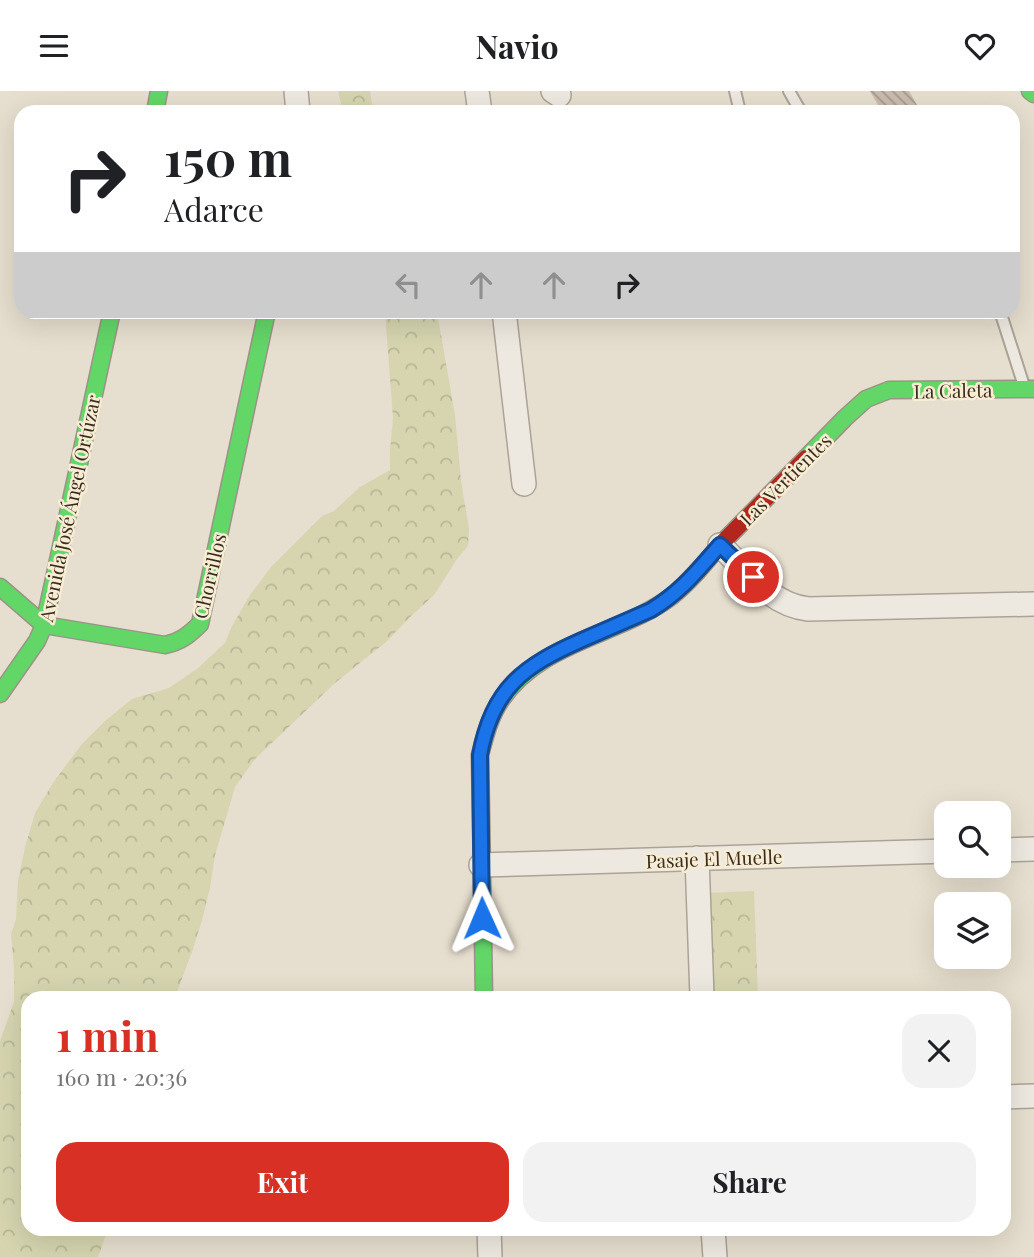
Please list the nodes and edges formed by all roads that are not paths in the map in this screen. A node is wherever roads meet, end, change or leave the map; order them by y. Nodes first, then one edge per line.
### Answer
1 (110, 319) edge
2 (265, 319) edge
3 (504, 319) edge
4 (1003, 319) edge
5 (1030, 389) edge
6 (873, 395) joint
7 (524, 484) dead end
8 (720, 545) junction
9 (0, 587) edge
10 (1034, 604) edge
11 (44, 625) junction
12 (0, 694) edge
13 (1034, 849) edge
14 (1011, 850) edge
15 (934, 851) edge
16 (697, 858) junction
17 (481, 865) junction
18 (484, 991) edge
19 (702, 991) edge
20 (1034, 1096) edge
21 (1011, 1097) edge
22 (489, 1236) edge
23 (714, 1236) edge
24 (490, 1257) edge
25 (715, 1257) edge

1 - 11 street, Avenida José Ángel Ortúzar
2 - 11 street, Chorrillos
3 - 7 street
4 - 5 lane
5 - 6 street, La Caleta
6 - 8 street, Las Vertientes
8 - 10 street
8 - 17 street, Las Vertientes
9 - 11 street
11 - 12 street, Avenida José Ángel Ortúzar
13 - 14 street
15 - 16 street, Pasaje El Muelle
16 - 17 street, Pasaje El Muelle
16 - 19 street
17 - 18 street, Las Vertientes
20 - 21 street
22 - 24 street
23 - 25 street

